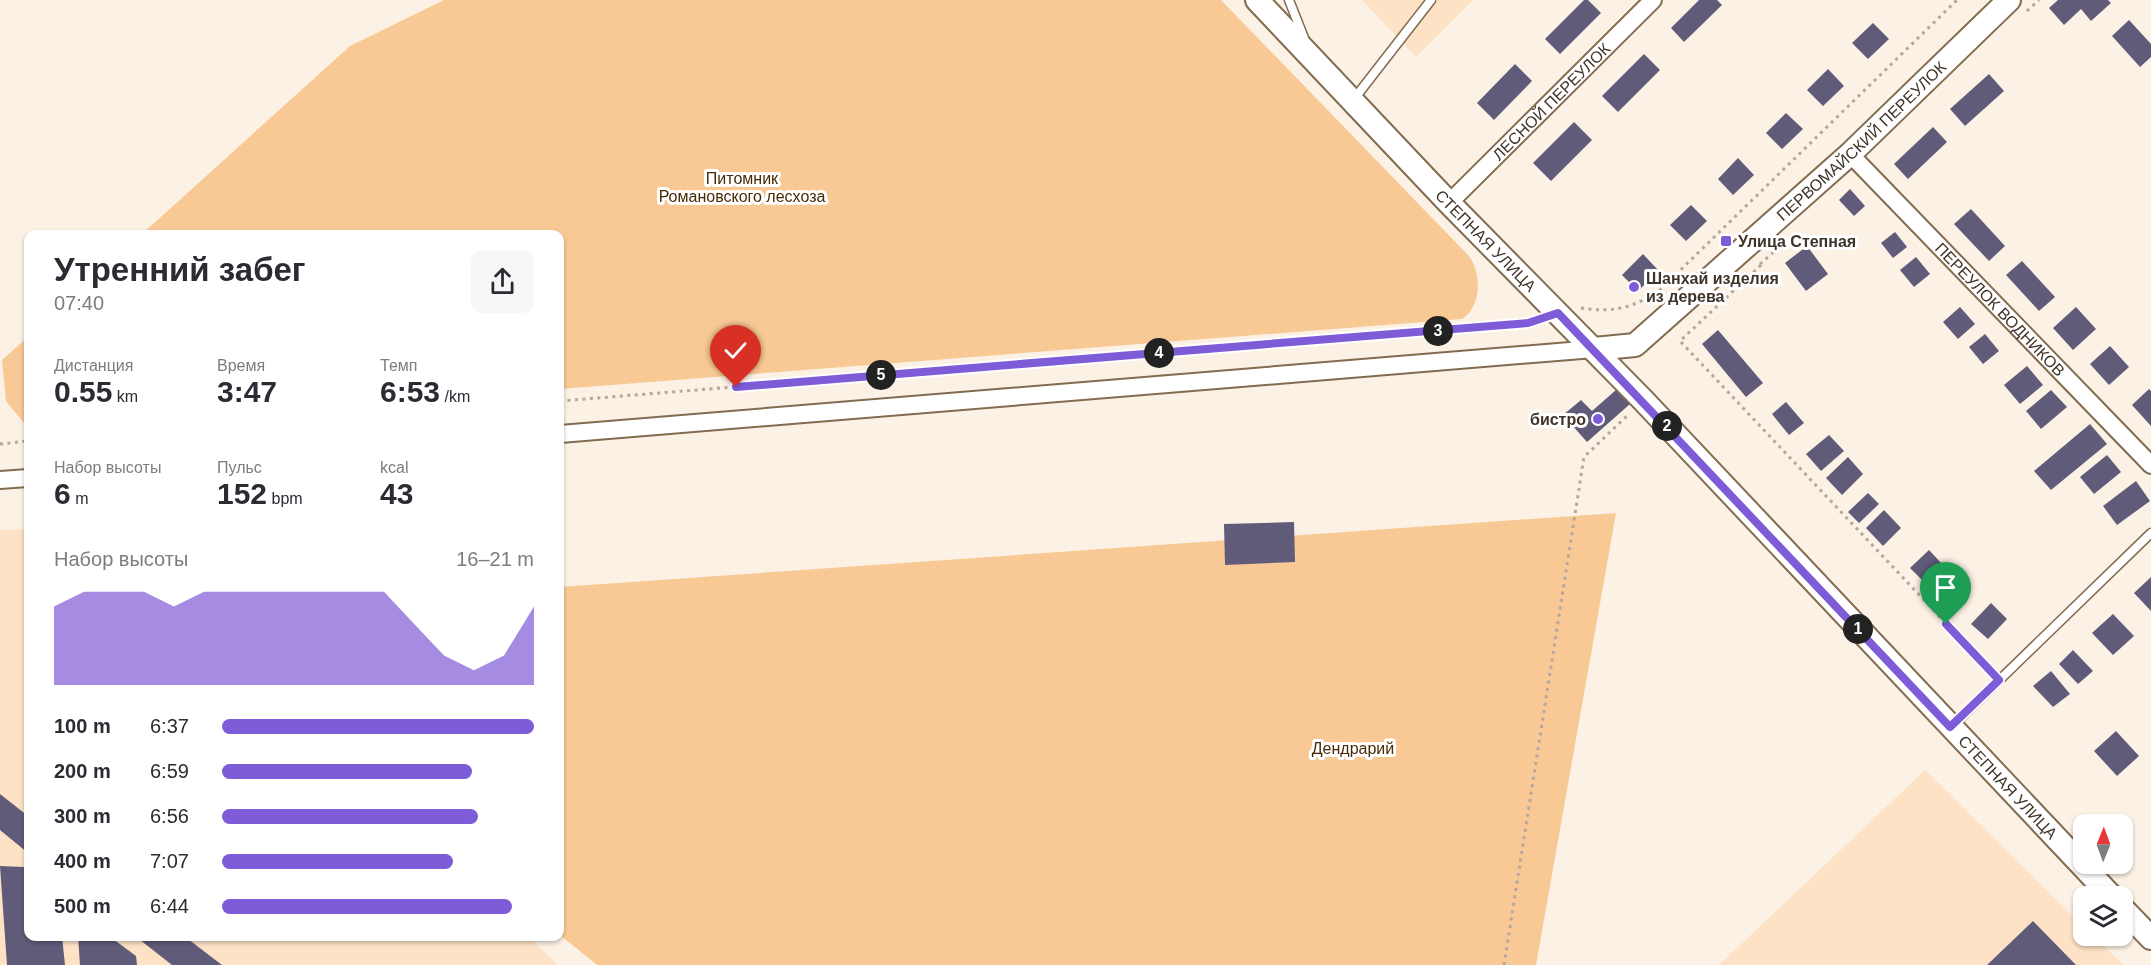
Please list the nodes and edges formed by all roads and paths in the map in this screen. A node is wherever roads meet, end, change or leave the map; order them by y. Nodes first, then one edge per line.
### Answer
1 (1257, 0) edge
2 (1289, 0) edge
3 (1431, 0) edge
4 (1653, 0) edge
5 (1957, 0) edge
6 (2009, 0) edge
7 (1311, 58) junction
8 (1352, 101) junction
9 (1850, 154) junction
10 (1449, 203) junction
11 (1761, 265) dead end
12 (1558, 313) junction
13 (1594, 349) junction
14 (1643, 400) junction
15 (564, 401) edge
16 (564, 434) edge
17 (24, 441) edge
18 (0, 444) edge
19 (2151, 465) edge
20 (24, 478) edge
21 (0, 480) edge
22 (2151, 533) edge
23 (1999, 680) junction
24 (1950, 727) junction
25 (2102, 886) edge
26 (2133, 919) edge
27 (2151, 938) edge
28 (1504, 965) edge

1 - 7 main road, СТЕПНАЯ УЛИЦА
2 - 7 lane
3 - 8 lane
4 - 10 street, ЛЕСНОЙ ПЕРЕУЛОК
5 - 12 path
6 - 9 main road, ПЕРВОМАЙСКИЙ ПЕРЕУЛОК
7 - 8 main road, СТЕПНАЯ УЛИЦА
8 - 10 main road, СТЕПНАЯ УЛИЦА
9 - 13 main road, ПЕРВОМАЙСКИЙ ПЕРЕУЛОК
9 - 19 street, ПЕРЕУЛОК ВОДНИКОВ
10 - 12 main road, СТЕПНАЯ УЛИЦА
11 - 23 path
12 - 13 main road, СТЕПНАЯ УЛИЦА
12 - 15 path
13 - 14 main road, СТЕПНАЯ УЛИЦА
13 - 16 street
14 - 24 main road, СТЕПНАЯ УЛИЦА
14 - 28 path
17 - 18 path
20 - 21 street
22 - 23 lane
23 - 24 lane
24 - 25 main road, СТЕПНАЯ УЛИЦА
26 - 27 main road

